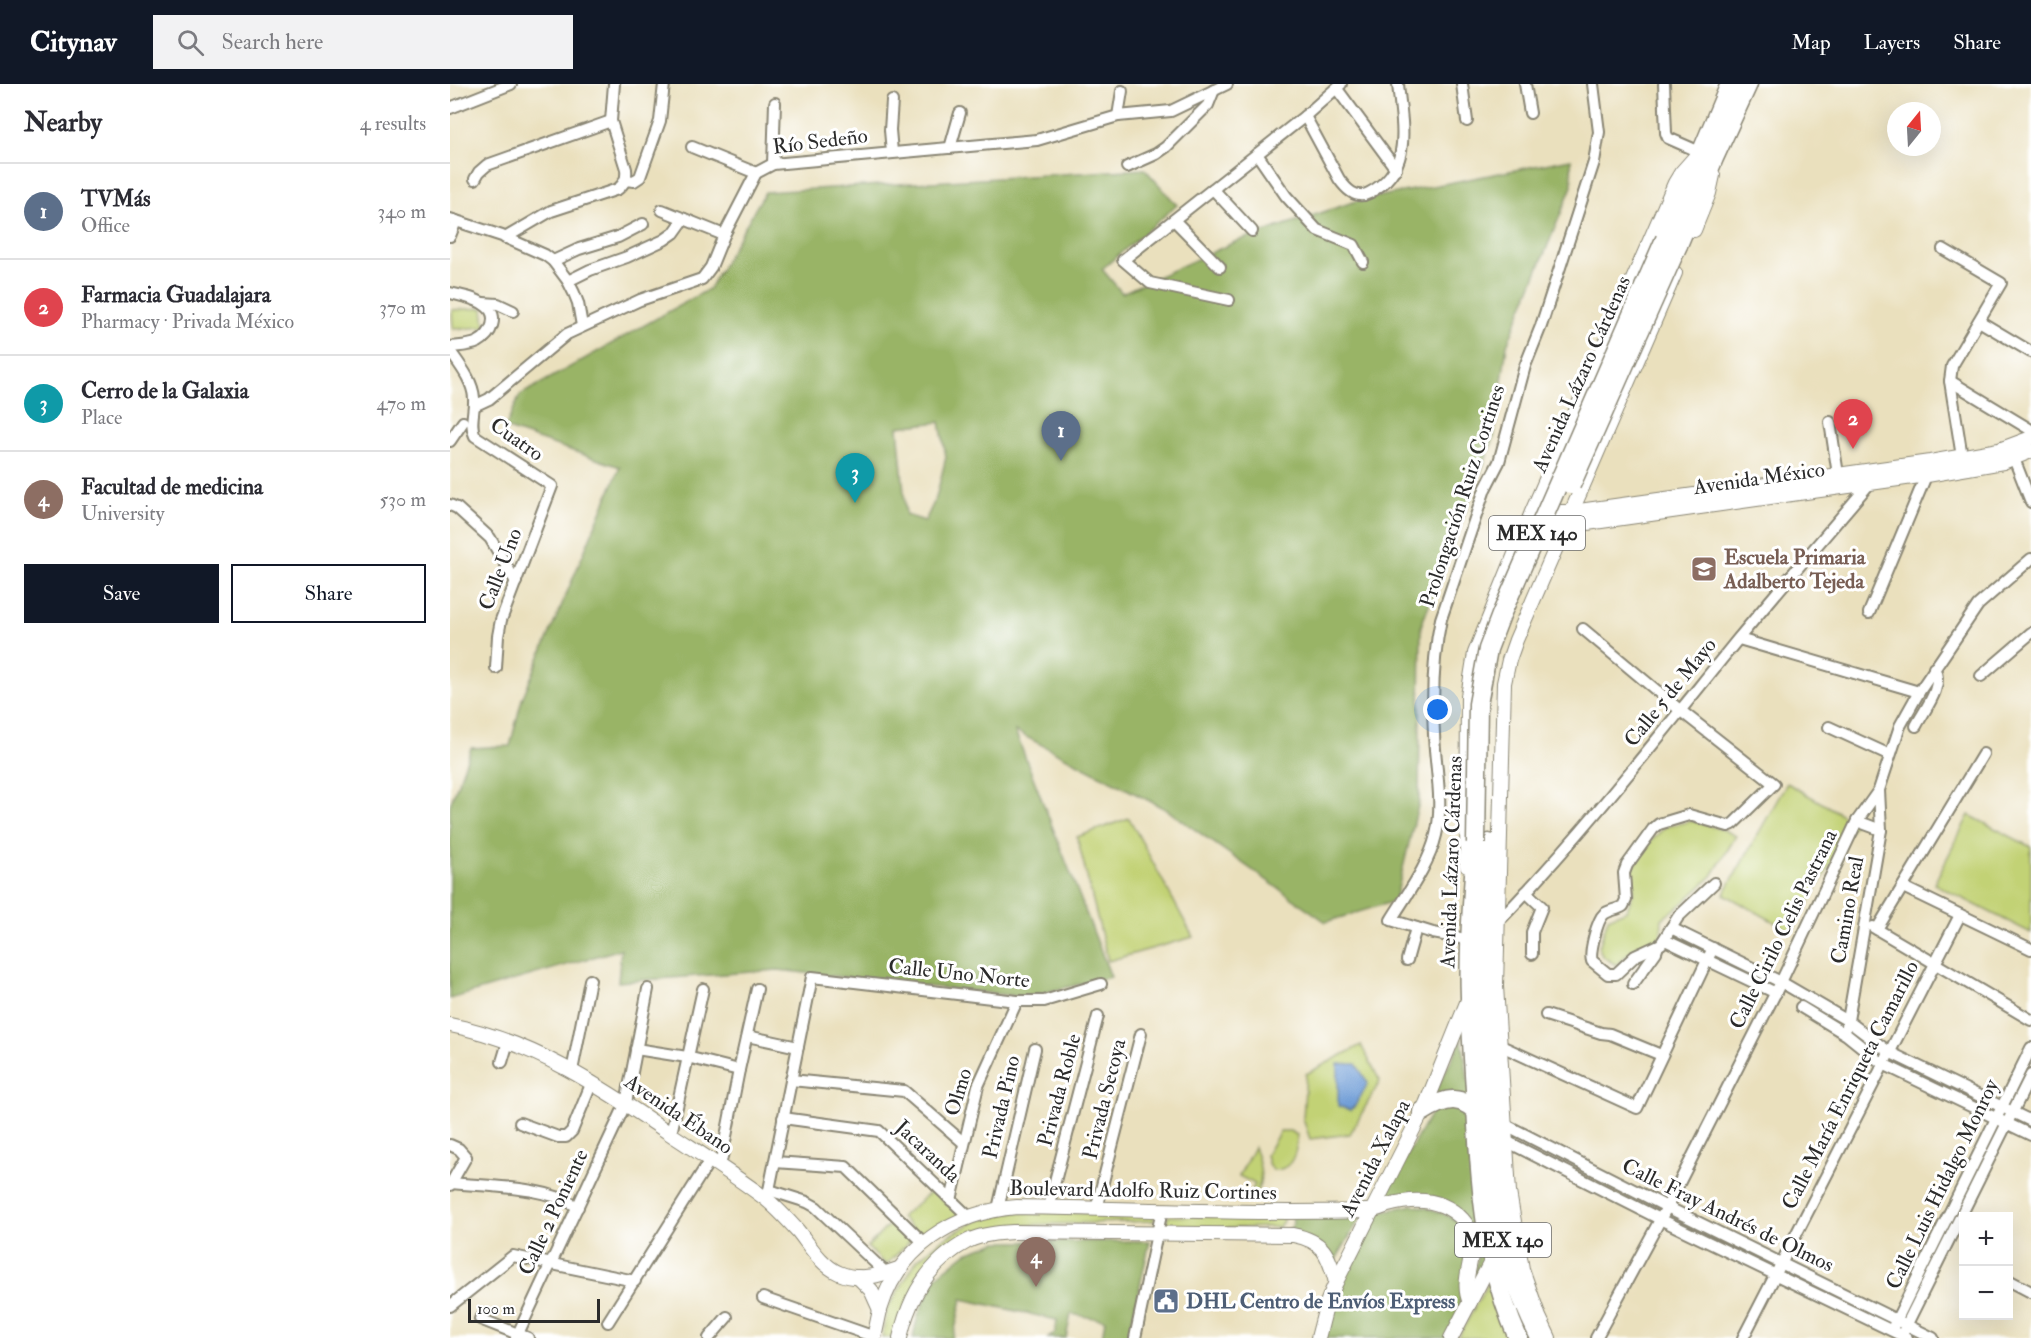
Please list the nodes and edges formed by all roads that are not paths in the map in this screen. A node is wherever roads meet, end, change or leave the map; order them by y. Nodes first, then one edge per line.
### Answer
1 (511, 84) edge
2 (614, 84) edge
3 (664, 84) edge
4 (1227, 84) edge
5 (1398, 84) edge
6 (1462, 84) edge
7 (1525, 84) edge
8 (1593, 84) edge
9 (1664, 84) edge
10 (1730, 84) edge
11 (1748, 84) edge
12 (1340, 86) edge
13 (1214, 90) junction
14 (1122, 92) dead end
15 (892, 101) dead end
16 (775, 103) dead end
17 (450, 108) edge
18 (960, 113) dead end
19 (1530, 113) dead end
20 (1118, 116) junction
21 (1305, 116) junction
22 (610, 121) junction
23 (1467, 121) dead end
24 (692, 147) dead end
25 (950, 148) junction
26 (892, 152) junction
27 (1257, 154) junction
28 (1707, 155) junction
29 (773, 164) junction
30 (1127, 167) dead end
31 (1396, 170) junction
32 (756, 173) junction
33 (475, 179) dead end
34 (625, 180) junction
35 (1213, 189) junction
36 (662, 210) dead end
37 (684, 219) junction
38 (453, 220) edge
39 (1174, 220) junction
40 (643, 224) dead end
41 (1252, 231) dead end
42 (724, 235) junction
43 (450, 236) edge
44 (505, 238) junction
45 (1943, 249) dead end
46 (554, 261) junction
47 (1363, 262) dead end
48 (1220, 267) dead end
49 (568, 281) junction
50 (450, 292) edge
51 (1229, 300) dead end
52 (483, 303) junction
53 (513, 311) dead end
54 (1979, 321) junction
55 (582, 326) junction
56 (450, 349) edge
57 (2031, 352) edge
58 (1950, 381) junction
59 (474, 406) junction
60 (463, 422) dead end
61 (1830, 422) dead end
62 (2031, 430) edge
63 (2031, 438) edge
64 (450, 441) edge
65 (2031, 451) edge
66 (2012, 453) junction
67 (1962, 457) junction
68 (1929, 468) junction
69 (1839, 481) junction
70 (1870, 483) junction
71 (552, 486) joint
72 (2031, 502) edge
73 (450, 505) edge
74 (1532, 512) junction
75 (1572, 512) junction
76 (1566, 526) junction
77 (1526, 527) junction
78 (2031, 559) edge
79 (516, 582) junction
80 (1869, 613) dead end
81 (1583, 629) dead end
82 (2031, 633) edge
83 (1739, 639) junction
84 (496, 668) dead end
85 (1934, 668) junction
86 (1981, 676) dead end
87 (1918, 692) junction
88 (1681, 711) junction
89 (1916, 726) dead end
90 (1829, 727) dead end
91 (1983, 754) dead end
92 (1890, 755) junction
93 (1879, 790) junction
94 (1857, 821) junction
95 (1881, 830) junction
96 (1483, 843) junction
97 (1474, 881) junction
98 (1714, 883) dead end
99 (1903, 887) junction
100 (1526, 892) junction
101 (1960, 915) junction
102 (1865, 922) junction
103 (1497, 923) junction
104 (1416, 928) junction
105 (1671, 928) junction
106 (1877, 929) junction
107 (1471, 940) junction
108 (1661, 943) junction
109 (1713, 948) junction
110 (2031, 949) edge
111 (1532, 954) dead end
112 (1407, 960) dead end
113 (1707, 960) junction
114 (1935, 963) junction
115 (590, 980) dead end
116 (1781, 982) junction
117 (1101, 984) dead end
118 (1633, 984) dead end
119 (703, 988) dead end
120 (648, 989) dead end
121 (757, 989) dead end
122 (1776, 993) junction
123 (1470, 996) junction
124 (1017, 1001) junction
125 (1801, 1007) dead end
126 (1546, 1015) dead end
127 (1098, 1016) dead end
128 (2031, 1020) edge
129 (1848, 1021) junction
130 (450, 1025) edge
131 (1141, 1034) dead end
132 (1847, 1035) junction
133 (747, 1036) junction
134 (508, 1042) junction
135 (1499, 1045) junction
136 (798, 1047) junction
137 (636, 1048) junction
138 (2031, 1048) edge
139 (1035, 1049) dead end
140 (1889, 1052) junction
141 (1661, 1055) junction
142 (687, 1058) junction
143 (501, 1062) dead end
144 (1883, 1064) junction
145 (739, 1070) junction
146 (572, 1071) junction
147 (2031, 1076) edge
148 (791, 1080) junction
149 (592, 1082) junction
150 (626, 1103) junction
151 (2002, 1106) junction
152 (1476, 1110) junction
153 (1422, 1112) junction
154 (2012, 1112) junction
155 (1996, 1117) junction
156 (783, 1118) junction
157 (2031, 1121) edge
158 (2007, 1123) junction
159 (520, 1124) dead end
160 (671, 1134) junction
161 (1502, 1134) junction
162 (2031, 1135) edge
163 (964, 1143) junction
164 (450, 1145) edge
165 (775, 1162) junction
166 (715, 1163) junction
167 (451, 1184) edge
168 (768, 1195) junction
169 (951, 1200) junction
170 (578, 1207) junction
171 (1048, 1208) junction
172 (1666, 1208) junction
173 (998, 1209) junction
174 (1096, 1209) junction
175 (1162, 1210) junction
176 (1371, 1211) junction
177 (1284, 1213) junction
178 (968, 1216) junction
179 (1660, 1219) junction
180 (1508, 1231) junction
181 (1158, 1233) junction
182 (1281, 1234) junction
183 (924, 1243) junction
184 (1492, 1260) junction
185 (550, 1263) junction
186 (1780, 1263) junction
187 (901, 1268) junction
188 (886, 1274) junction
189 (1774, 1275) junction
190 (858, 1277) junction
191 (635, 1281) junction
192 (1336, 1282) junction
193 (2013, 1283) edge
194 (2031, 1292) edge
195 (763, 1298) dead end
196 (1470, 1302) junction
197 (450, 1306) edge
198 (880, 1310) junction
199 (727, 1317) dead end
200 (480, 1319) dead end
201 (1896, 1320) junction
202 (608, 1322) dead end
203 (1899, 1334) edge
204 (521, 1337) edge
205 (505, 1338) edge
206 (709, 1338) edge
207 (875, 1338) edge
208 (900, 1338) edge
209 (1135, 1338) edge
210 (1318, 1338) edge
211 (1451, 1338) edge
212 (1518, 1338) edge
213 (1540, 1338) edge
214 (1549, 1338) edge
215 (1596, 1338) edge
216 (1743, 1338) edge
217 (1933, 1338) edge

1 - 17 street
2 - 22 street
3 - 34 street
4 - 13 street, Río Sedeño
5 - 31 street
6 - 23 street
7 - 19 street
8 - 104 street, Prolongación Ruiz Cortines
9 - 28 street
10 - 28 highway, MEX 140
11 - 28 highway, MEX 140
12 - 21 street
12 - 31 street
13 - 20 street, Río Sedeño
13 - 30 street
14 - 20 street
15 - 26 street
16 - 29 street
18 - 25 street
20 - 25 street, Río Sedeño
21 - 27 street
21 - 31 street
22 - 33 street
22 - 34 street
24 - 32 street
25 - 26 street, Río Sedeño
26 - 29 street, Río Sedeño
27 - 35 street
27 - 47 street
28 - 74 main road
28 - 75 main road
28 - 96 highway, Avenida Lázaro Cárdenas / MEX 140, bridge
29 - 32 street, Río Sedeño
32 - 42 street, Río Sedeño
34 - 44 street
35 - 39 street
35 - 41 street
36 - 37 street
37 - 42 street
37 - 49 street
38 - 43 street
38 - 44 street
39 - 48 street
39 - 51 street
40 - 46 street
42 - 55 street, Río Sedeño
44 - 46 street
45 - 54 street
46 - 49 street
49 - 55 street
50 - 52 street
52 - 53 street
52 - 56 street
54 - 57 street
54 - 58 street
55 - 59 street, Río Sedeño
56 - 59 street, Cuatro
58 - 62 street
58 - 67 street
59 - 71 street, Cuatro
60 - 64 street
61 - 69 street
63 - 66 main road, Avenida México
65 - 66 main road, Avenida México
66 - 67 main road, Avenida México
66 - 68 main road, Avenida México
66 - 72 street
67 - 68 main road, Avenida México
68 - 69 main road, Avenida México
68 - 70 main road, Avenida México
68 - 80 street
69 - 70 main road, Avenida México
69 - 75 main road, Avenida México
69 - 76 main road, Avenida México
70 - 83 street, Calle 5 de Mayo
71 - 79 street, Calle Uno
73 - 79 street
74 - 75 main road, Avenida México
74 - 77 main road
75 - 76 main road
76 - 77 main road, Avenida México
76 - 103 main road
77 - 97 main road
78 - 85 street, Calle Cirilo Celis Pastrana
79 - 84 street, Calle Uno
81 - 88 street
82 - 86 street
83 - 87 street
83 - 88 street, Calle 5 de Mayo
85 - 87 street, Calle Cirilo Celis Pastrana
85 - 89 street
87 - 92 street, Calle Cirilo Celis Pastrana
88 - 100 street, Calle 5 de Mayo
88 - 108 street
90 - 92 street
91 - 99 street
92 - 93 street, Calle Cirilo Celis Pastrana
93 - 94 street, Calle Cirilo Celis Pastrana
93 - 95 street, Camino Real
94 - 95 street
94 - 116 street, Calle Cirilo Celis Pastrana
95 - 102 street, Camino Real
96 - 97 highway, Avenida Lázaro Cárdenas / MEX 140
96 - 161 highway, Avenida Lázaro Cárdenas / MEX 140
97 - 107 highway, Avenida Lázaro Cárdenas / MEX 140
98 - 105 street
99 - 101 street
99 - 106 street
100 - 103 street, Calle 5 de Mayo
100 - 111 street
101 - 110 street
101 - 114 street, Calle María Enriqueta Camarillo
102 - 106 street
102 - 129 street, Camino Real
103 - 135 main road
104 - 107 street
104 - 112 street
105 - 108 street
105 - 109 street
106 - 114 street
107 - 123 highway, Avenida Lázaro Cárdenas / MEX 140
108 - 113 street
108 - 118 street
109 - 113 street
109 - 116 street
113 - 122 street
113 - 141 street
114 - 128 street
114 - 140 street, Calle María Enriqueta Camarillo
115 - 146 street
116 - 122 street, Calle Cirilo Celis Pastrana
116 - 129 street
117 - 124 street, Calle Uno Norte
119 - 142 street
120 - 137 street, Calle 2 Poniente
121 - 133 street
122 - 172 street, Calle Cirilo Celis Pastrana
123 - 152 highway, Avenida Lázaro Cárdenas / MEX 140
123 - 153 main road, Avenida Xalapa
124 - 136 street, Calle Uno Norte
124 - 163 street, Olmo
125 - 132 street
126 - 141 street
127 - 171 street, Privada Roble
129 - 132 street, Camino Real
129 - 140 street
130 - 134 main road, Avenida Ébano
131 - 174 street, Privada Secoya
132 - 144 street
133 - 136 street
133 - 145 street
134 - 143 street
134 - 146 main road, Avenida Ébano
135 - 141 street
135 - 161 main road
136 - 148 street
137 - 142 street
137 - 150 street, Calle 2 Poniente
138 - 151 street, Calle Luis Hidalgo Monroy
139 - 173 street, Privada Pino
140 - 144 street, Calle María Enriqueta Camarillo
140 - 151 street
142 - 145 street
142 - 160 street
144 - 155 street
144 - 186 street, Calle María Enriqueta Camarillo
145 - 166 street
146 - 149 main road, Avenida Ébano
147 - 154 street, Calle Luis Hidalgo Monroy
148 - 156 street
148 - 163 street
149 - 150 main road, Avenida Ébano
149 - 159 street
150 - 160 main road, Avenida Ébano
150 - 170 street, Calle 2 Poniente
151 - 154 street
151 - 155 street, Calle Luis Hidalgo Monroy
152 - 153 highway
152 - 161 highway
152 - 184 highway, Avenida Lázaro Cárdenas / MEX 140
153 - 176 main road, Avenida Xalapa
154 - 157 street
154 - 158 street, Calle Luis Hidalgo Monroy
155 - 158 street
155 - 201 street, Calle Luis Hidalgo Monroy
156 - 165 street
156 - 169 street, Jacaranda
158 - 162 street
158 - 203 street, Calle Luis Hidalgo Monroy
160 - 166 main road, Avenida Ébano
161 - 172 street, Calle Fray Andrés de Olmos
161 - 179 street, Calle Fray Andrés de Olmos
161 - 180 highway, Avenida Lázaro Cárdenas / MEX 140
163 - 169 street, Olmo
164 - 167 street
165 - 168 street
165 - 183 street
166 - 168 main road, Avenida Ébano
166 - 191 street
167 - 170 street
168 - 188 street
168 - 190 main road, Avenida Ébano
169 - 178 street, Jacaranda
170 - 185 street, Calle 2 Poniente
171 - 173 main road, Boulevard Adolfo Ruiz Cortines
171 - 174 main road, Boulevard Adolfo Ruiz Cortines
172 - 179 street, Calle Cirilo Celis Pastrana
172 - 186 street, Calle Fray Andrés de Olmos
173 - 178 main road, Boulevard Adolfo Ruiz Cortines
174 - 175 main road, Boulevard Adolfo Ruiz Cortines
175 - 177 main road, Boulevard Adolfo Ruiz Cortines
175 - 181 street
176 - 177 main road, Boulevard Adolfo Ruiz Cortines
176 - 192 main road, Avenida Xalapa
176 - 196 main road, Boulevard Adolfo Ruiz Cortines
177 - 182 main road
178 - 183 main road, Boulevard Adolfo Ruiz Cortines
179 - 189 street, Calle Fray Andrés de Olmos
179 - 215 street, Calle Cirilo Celis Pastrana
180 - 184 main road
180 - 213 highway, Avenida Lázaro Cárdenas / MEX 140
180 - 214 main road
181 - 182 main road, Boulevard Adolfo Ruiz Cortines
181 - 208 main road, Boulevard Adolfo Ruiz Cortines
181 - 209 street
182 - 192 main road, Boulevard Adolfo Ruiz Cortines
183 - 187 main road, Boulevard Adolfo Ruiz Cortines
184 - 196 main road
184 - 212 highway, Avenida Lázaro Cárdenas / MEX 140
185 - 191 street
185 - 197 street
185 - 204 street, Calle 2 Poniente
186 - 189 street, Calle María Enriqueta Camarillo
186 - 201 street, Calle Fray Andrés de Olmos
187 - 188 main road, Avenida Ébano
187 - 198 main road, Boulevard Adolfo Ruiz Cortines
188 - 190 main road, Avenida Ébano
189 - 203 street, Calle Fray Andrés de Olmos
189 - 216 street, Calle María Enriqueta Camarillo
190 - 198 main road
191 - 202 street
192 - 210 main road, Avenida Xalapa
193 - 194 street
195 - 207 street
196 - 211 main road
198 - 207 main road, Boulevard Adolfo Ruiz Cortines
199 - 206 street
200 - 204 street
201 - 203 street, Calle Luis Hidalgo Monroy
203 - 217 street, Calle Fray Andrés de Olmos
204 - 205 street

